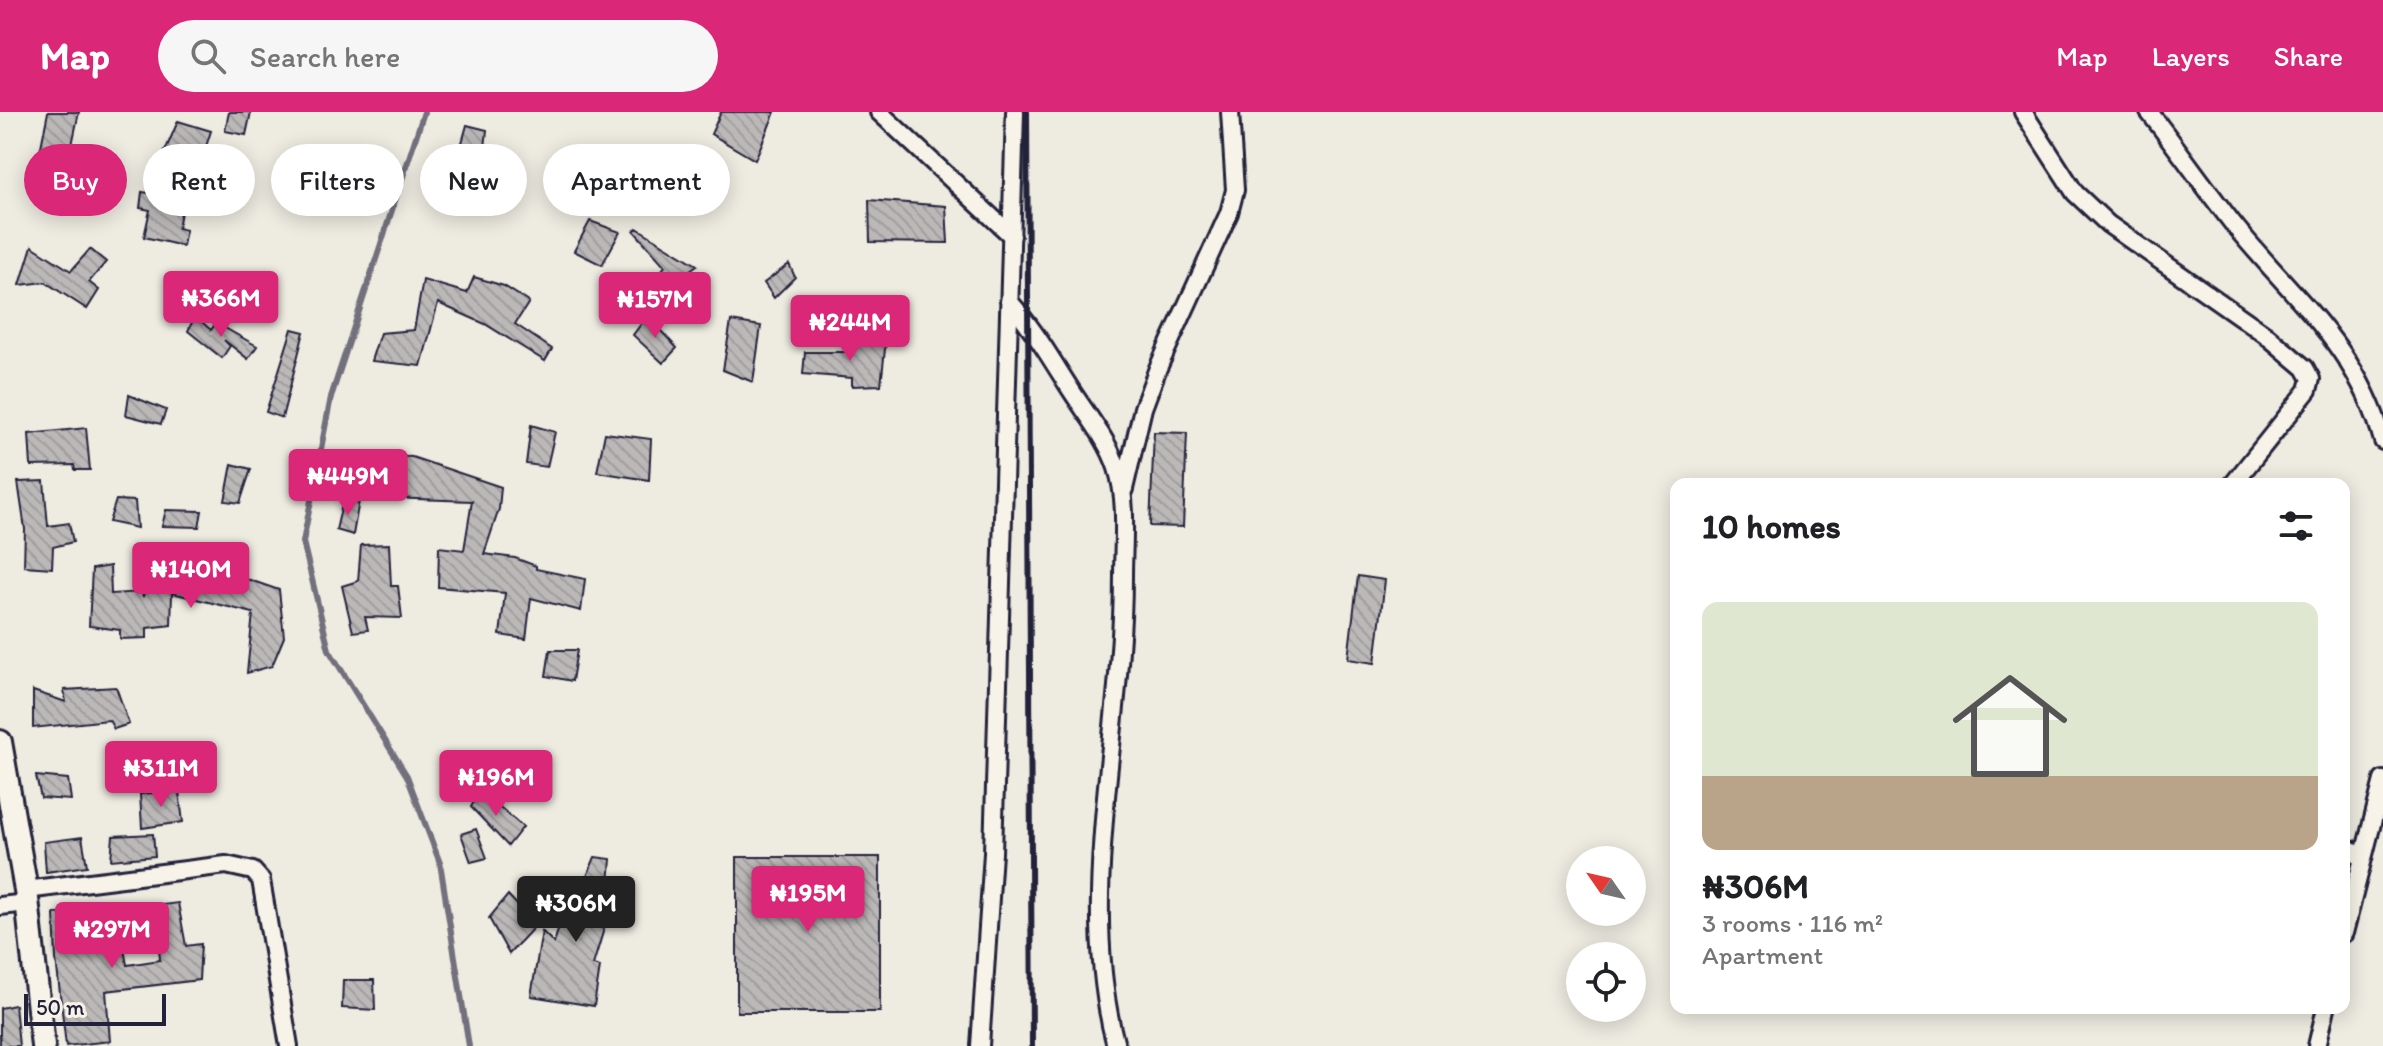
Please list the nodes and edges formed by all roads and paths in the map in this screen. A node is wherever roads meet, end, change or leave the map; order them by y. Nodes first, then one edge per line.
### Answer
1 (879, 112) edge
2 (1015, 112) edge
3 (1230, 112) edge
4 (2023, 112) edge
5 (2149, 112) edge
6 (1012, 236) junction
7 (1009, 301) junction
8 (2383, 441) edge
9 (2238, 478) edge
10 (1122, 494) junction
11 (0, 742) edge
12 (2383, 780) edge
13 (2350, 849) edge
14 (2362, 858) junction
15 (26, 896) junction
16 (0, 906) edge
17 (2350, 908) edge
18 (2325, 1014) edge
19 (43, 1046) edge
20 (289, 1046) edge
21 (980, 1046) edge
22 (1116, 1046) edge
23 (2317, 1046) edge

1 - 6 street
2 - 6 street
3 - 10 street
4 - 9 street
5 - 8 street
6 - 7 street
7 - 10 street
7 - 21 street
10 - 22 street
11 - 15 main road
12 - 14 street
13 - 14 street
14 - 17 street
15 - 16 street
15 - 19 main road
15 - 20 street
18 - 23 street

